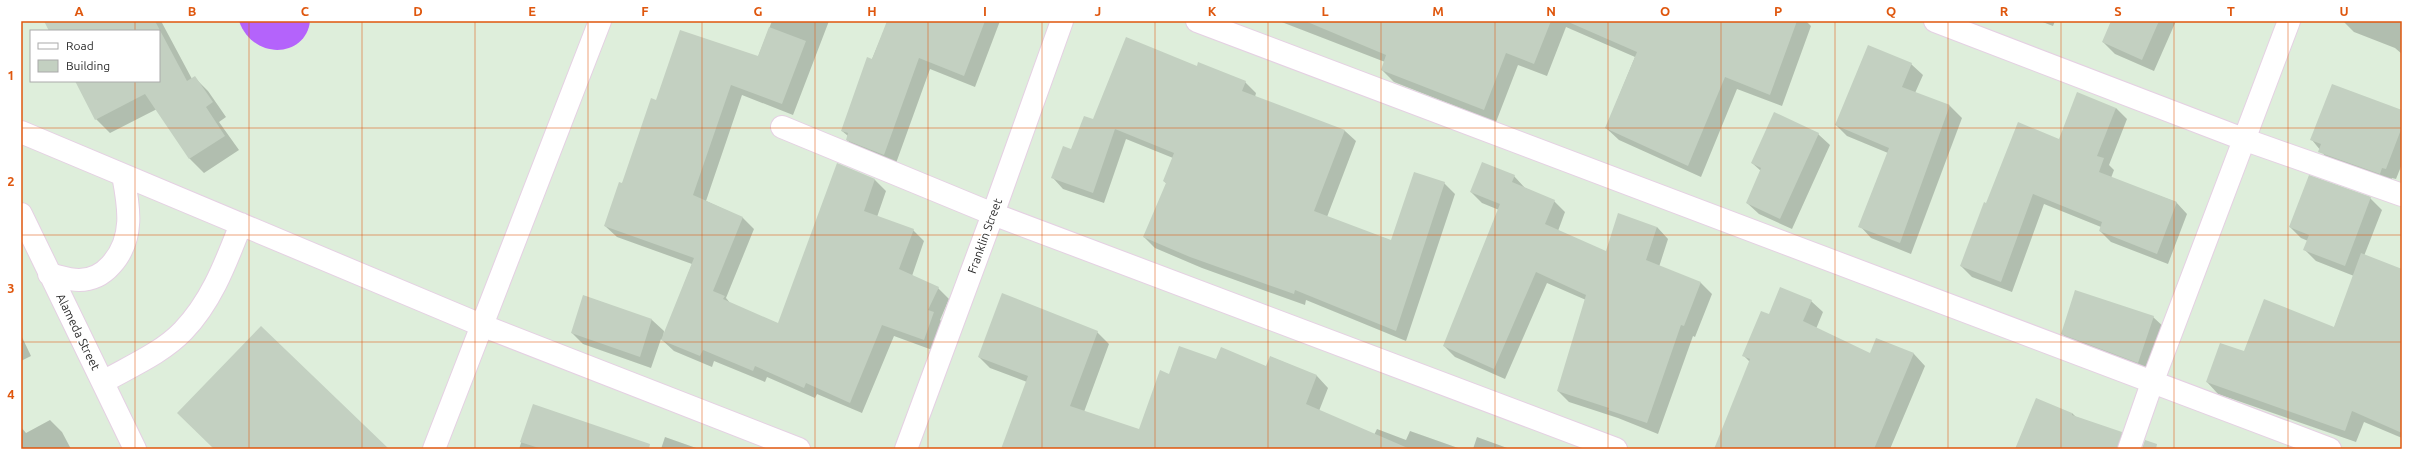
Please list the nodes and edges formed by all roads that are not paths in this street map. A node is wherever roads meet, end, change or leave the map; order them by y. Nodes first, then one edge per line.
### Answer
1 (600, 21) edge
2 (1062, 21) edge
3 (1197, 21) edge
4 (1936, 21) edge
5 (2289, 21) edge
6 (782, 127) dead end
7 (21, 132) edge
8 (2243, 139) junction
9 (123, 175) junction
10 (2402, 196) edge
11 (21, 214) edge
12 (993, 214) junction
13 (241, 224) junction
14 (49, 274) junction
15 (481, 325) junction
16 (103, 382) junction
17 (2152, 383) junction
18 (135, 449) edge
19 (434, 449) edge
20 (799, 449) edge
21 (906, 449) edge
22 (1616, 449) edge
23 (2130, 449) edge
24 (2330, 449) edge

1 - 15 street
2 - 12 street, Franklin Street
3 - 17 street
4 - 8 street
5 - 8 street
6 - 12 street
7 - 9 street
8 - 10 street
8 - 17 street
9 - 13 street
9 - 14 street
11 - 14 street, Alameda Street
12 - 21 street, Franklin Street
12 - 22 street
13 - 15 street
13 - 16 street
14 - 16 street, Alameda Street
15 - 19 street
15 - 20 street
16 - 18 street, Alameda Street
17 - 23 street
17 - 24 street

